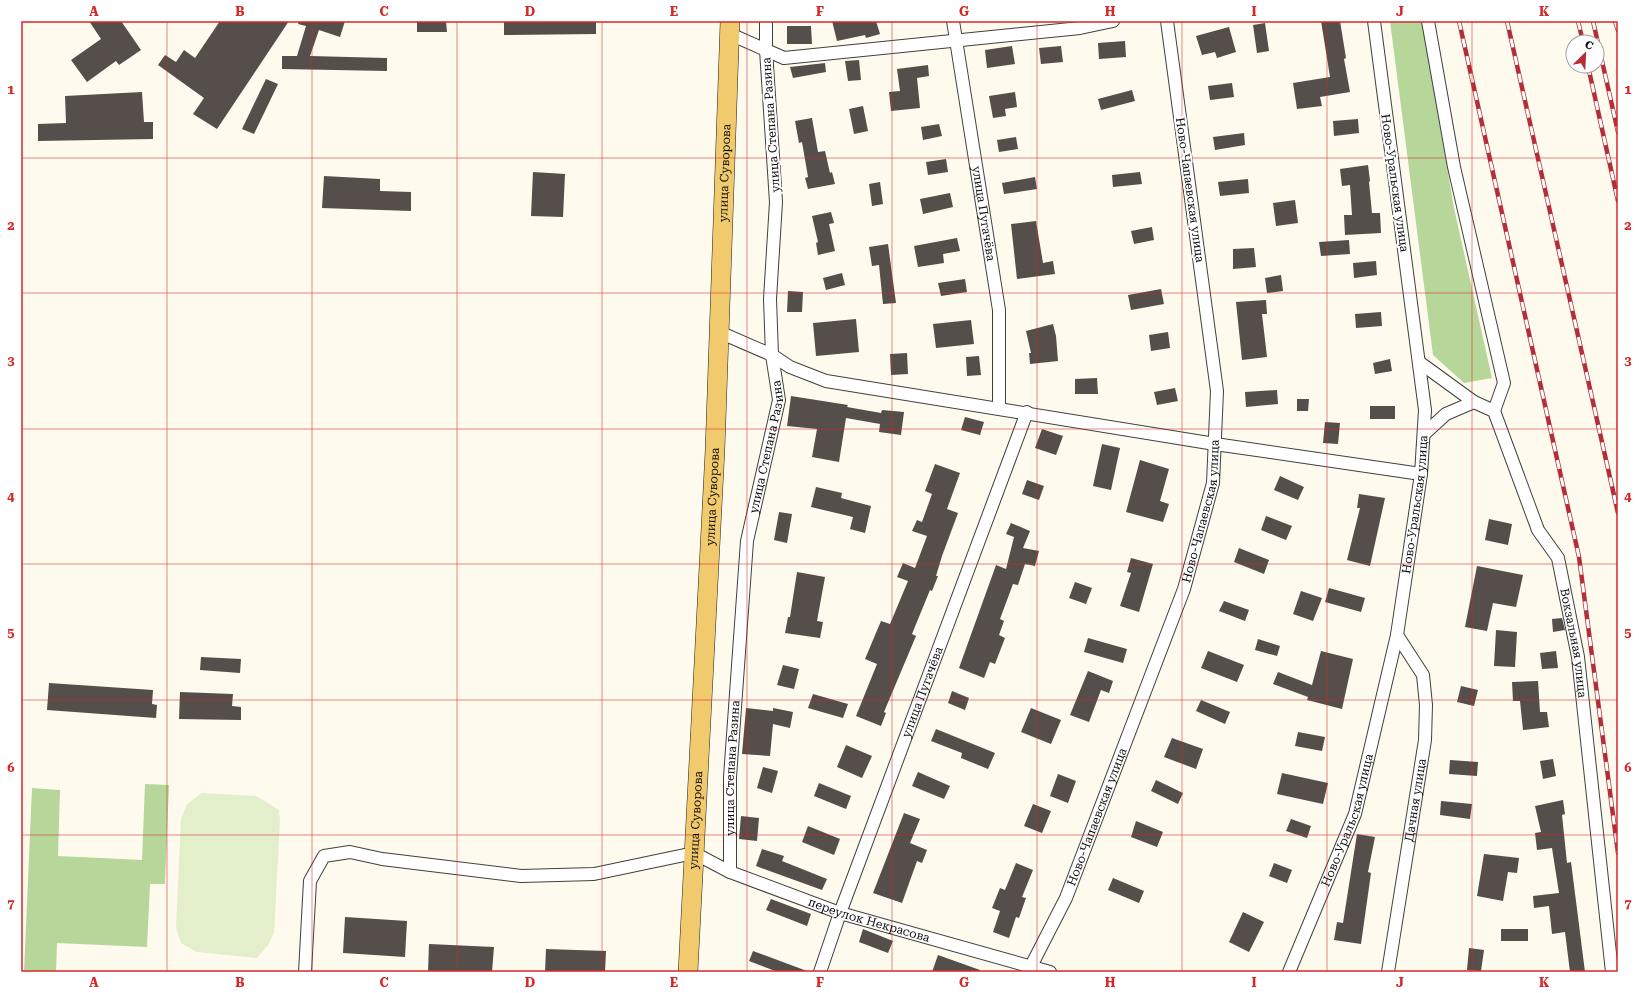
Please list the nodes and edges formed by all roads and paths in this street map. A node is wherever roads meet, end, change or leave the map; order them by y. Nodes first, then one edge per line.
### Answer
1 (766, 21) edge
2 (953, 21) edge
3 (1113, 21) edge
4 (1167, 21) edge
5 (1374, 21) edge
6 (1428, 21) edge
7 (730, 27) edge
8 (956, 40) junction
9 (766, 50) junction
10 (719, 332) junction
11 (772, 356) junction
12 (1419, 362) junction
13 (1474, 402) junction
14 (999, 408) junction
15 (1494, 411) junction
16 (1027, 412) junction
17 (1424, 434) junction
18 (1215, 444) junction
19 (1421, 474) junction
20 (1397, 635) junction
21 (694, 853) junction
22 (730, 872) junction
23 (840, 913) junction
24 (1028, 970) edge
25 (305, 972) edge
26 (688, 972) edge
27 (820, 972) edge
28 (1050, 972) edge
29 (1288, 972) edge
30 (1388, 972) edge
31 (1612, 972) edge

1 - 9 street, улица Степана Разина
2 - 8 street, улица Пугачёва
3 - 8 street
4 - 18 street, Ново-Чапаевская улица
5 - 12 street, Ново-Уральская улица
6 - 15 street
7 - 9 street
7 - 10 main road, улица Суворова
8 - 9 street
8 - 14 street, улица Пугачёва
9 - 11 street, улица Степана Разина
10 - 11 street
10 - 21 main road, улица Суворова
11 - 14 street
11 - 22 street, улица Степана Разина
12 - 13 street
12 - 17 street, Ново-Уральская улица
13 - 15 street
13 - 17 street
14 - 16 street
15 - 31 street, Вокзальная улица
16 - 18 street
16 - 23 street, улица Пугачёва
17 - 19 street, Ново-Уральская улица
18 - 19 street
18 - 24 street, Ново-Чапаевская улица
19 - 20 street, Ново-Уральская улица
20 - 29 street, Ново-Уральская улица
20 - 30 street, Дачная улица
21 - 22 street, переулок Некрасова
21 - 25 street
21 - 26 main road, улица Суворова
22 - 23 street, переулок Некрасова
23 - 24 street, переулок Некрасова
23 - 27 street, улица Пугачёва
24 - 28 street, переулок Некрасова

